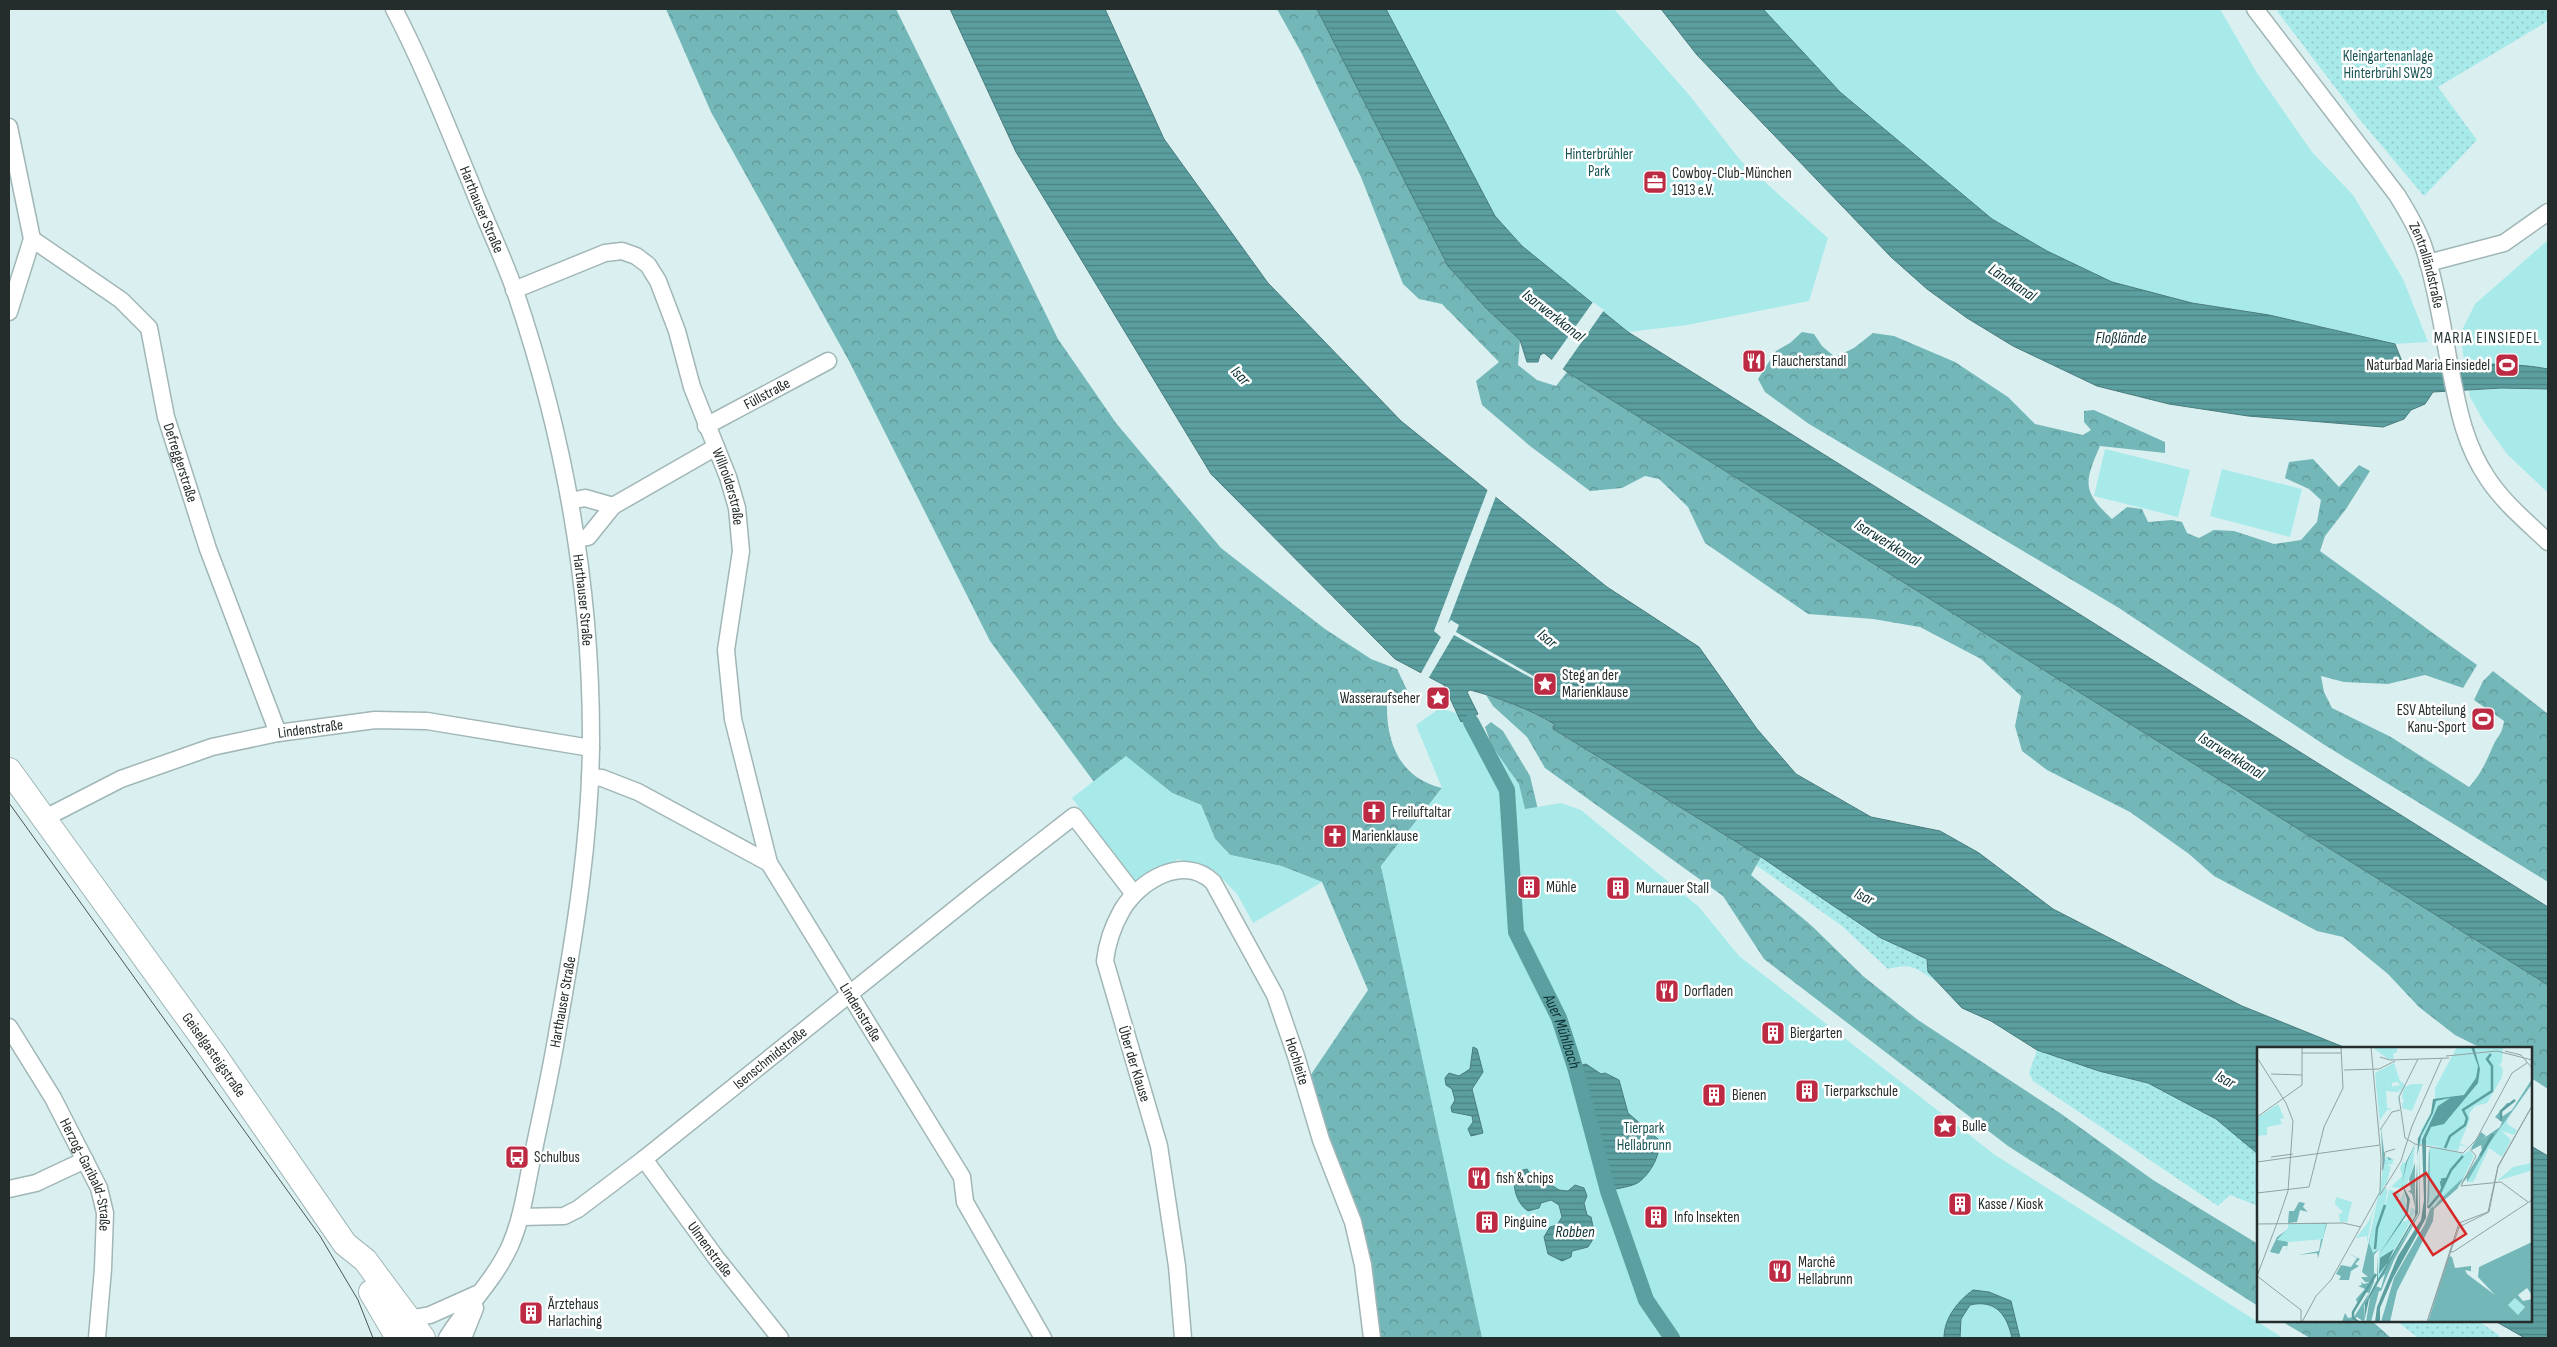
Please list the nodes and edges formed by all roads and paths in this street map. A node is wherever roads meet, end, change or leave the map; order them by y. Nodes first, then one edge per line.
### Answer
1 (394, 9) edge
2 (2255, 9) edge
3 (9, 128) edge
4 (2548, 212) edge
5 (32, 239) junction
6 (2428, 263) junction
7 (514, 290) junction
8 (9, 312) edge
9 (828, 361) dead end
10 (706, 426) junction
11 (716, 447) junction
12 (570, 501) junction
13 (613, 506) junction
14 (577, 539) junction
15 (2548, 542) edge
16 (278, 733) junction
17 (591, 748) junction
18 (9, 770) edge
19 (590, 777) junction
20 (45, 818) junction
21 (769, 863) junction
22 (1134, 894) junction
23 (848, 994) junction
24 (9, 1026) edge
25 (644, 1159) junction
26 (85, 1160) junction
27 (9, 1189) edge
28 (520, 1217) junction
29 (481, 1292) junction
30 (403, 1329) edge
31 (96, 1338) edge
32 (423, 1338) edge
33 (447, 1338) edge
34 (463, 1338) edge
35 (780, 1338) edge
36 (1043, 1338) edge
37 (1183, 1338) edge
38 (1372, 1338) edge

1 - 7 street, Harthauser Straße
2 - 6 street, Zentralländstraße
3 - 5 street
4 - 6 street
5 - 8 street
5 - 16 street, Defreggerstraße
6 - 15 street, Zentralländstraße
7 - 10 street, Willroiderstraße
7 - 12 street, Harthauser Straße
9 - 10 street, Füllstraße
10 - 11 street, Willroiderstraße
11 - 13 street
11 - 21 street, Willroiderstraße
12 - 13 street
12 - 14 street, Harthauser Straße
13 - 14 street
14 - 17 street, Harthauser Straße
16 - 17 street, Lindenstraße
16 - 20 street, Lindenstraße
17 - 19 street, Harthauser Straße
18 - 20 main road, Geiselgasteigstraße
19 - 21 street
19 - 28 street, Harthauser Straße
20 - 30 main road, Geiselgasteigstraße
21 - 23 street, Lindenstraße
22 - 23 street, Isenschmidstraße
22 - 37 street, Über der Klause
22 - 38 street, Hochleite
23 - 25 street, Isenschmidstraße
23 - 36 street, Lindenstraße
24 - 26 street, Herzog-Garibald-Straße
25 - 28 street, Isenschmidstraße
25 - 35 street, Ulmenstraße
26 - 27 street
26 - 31 street, Herzog-Garibald-Straße
28 - 29 street
29 - 30 street
29 - 33 street
29 - 34 street
30 - 32 main road

